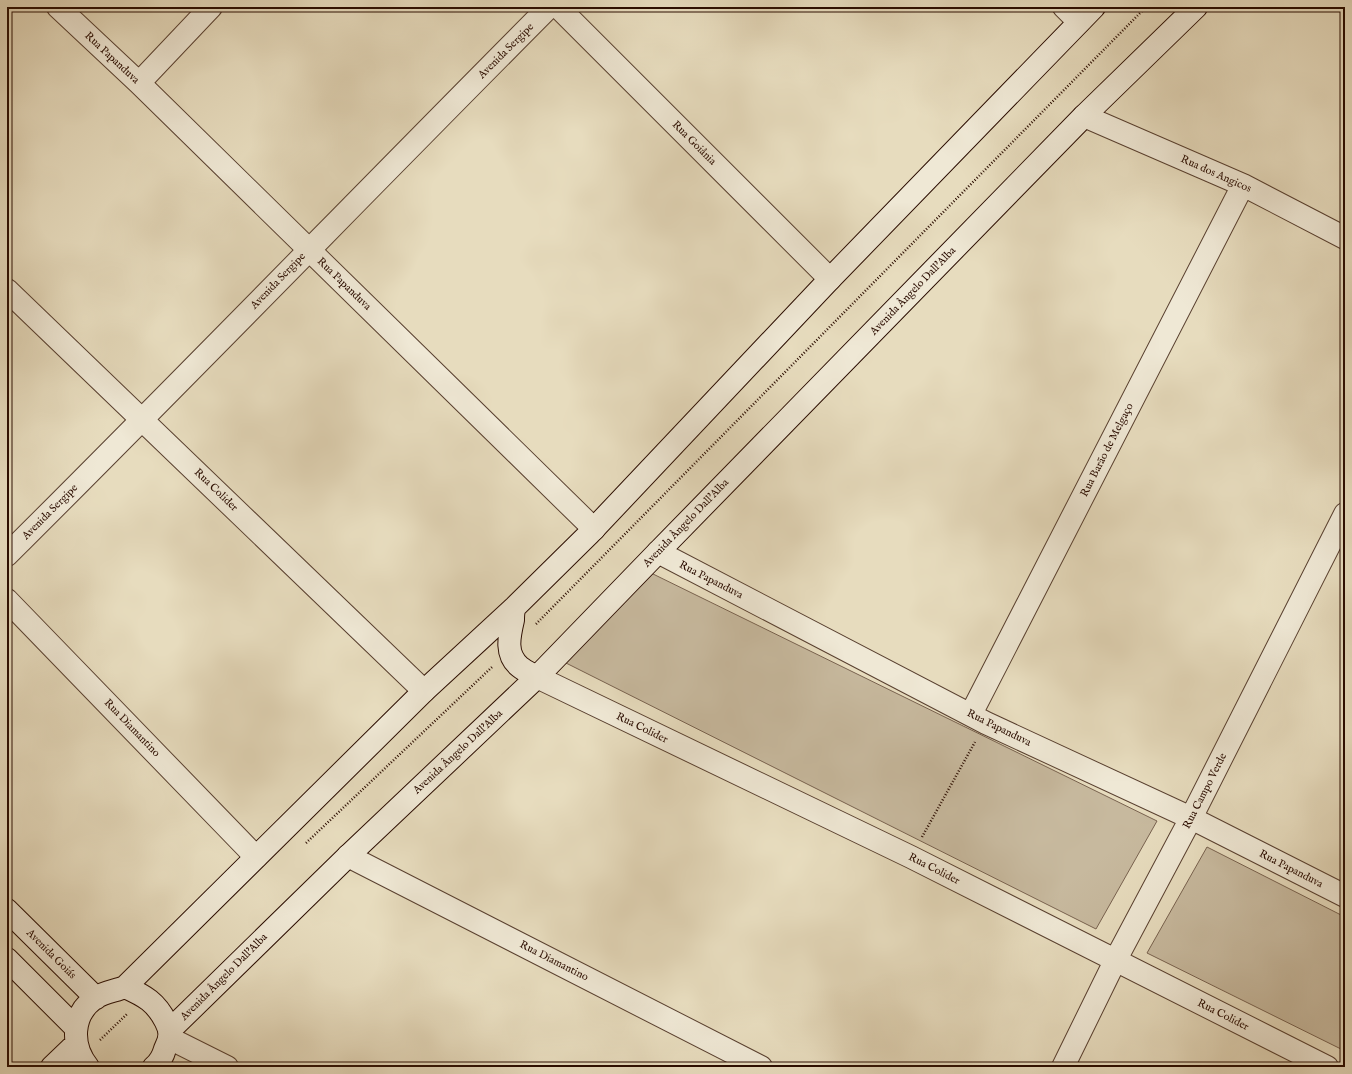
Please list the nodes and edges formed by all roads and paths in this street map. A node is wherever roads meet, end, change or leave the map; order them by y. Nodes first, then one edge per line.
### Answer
1 (58, 7) edge
2 (211, 7) edge
3 (549, 7) edge
4 (558, 7) edge
5 (1196, 7) edge
6 (1079, 12) edge
7 (139, 83) junction
8 (1084, 116) junction
9 (1243, 185) junction
10 (1345, 238) edge
11 (308, 249) junction
12 (830, 279) junction
13 (7, 290) edge
14 (143, 419) junction
15 (1345, 514) edge
16 (594, 529) junction
17 (658, 552) junction
18 (7, 555) edge
19 (7, 600) edge
20 (514, 607) junction
21 (537, 677) junction
22 (424, 691) junction
23 (978, 718) junction
24 (1191, 818) junction
25 (348, 856) junction
26 (256, 857) junction
27 (911, 857) junction
28 (1345, 896) edge
29 (7, 910) edge
30 (7, 959) edge
31 (1115, 961) junction
32 (125, 987) junction
33 (96, 998) junction
34 (169, 1034) junction
35 (76, 1036) junction
36 (159, 1066) edge
37 (52, 1067) edge
38 (88, 1067) edge
39 (227, 1067) edge
40 (761, 1067) edge
41 (1063, 1067) edge
42 (1327, 1067) edge

1 - 7 street, Rua Papanduva
2 - 7 street
3 - 11 street, Avenida Sergipe
4 - 12 street, Rua Goiânia
5 - 8 street, Avenida Ângelo Dall'Alba
6 - 12 street
7 - 11 street, Rua Papanduva
8 - 9 street, Rua dos Angicos
8 - 17 street, Avenida Ângelo Dall'Alba
9 - 10 street, Rua dos Angicos
9 - 23 street, Rua Barão de Melgaço
11 - 14 street, Avenida Sergipe
11 - 16 street, Rua Papanduva
12 - 16 street
13 - 14 street, Rua Colider
14 - 18 street, Avenida Sergipe
14 - 22 street, Rua Colider
15 - 24 street, Rua Campo Verde
16 - 20 street
17 - 21 street, Avenida Ângelo Dall'Alba
17 - 23 street, Rua Papanduva
19 - 26 street, Rua Diamantino
20 - 21 street, Rua Colider
20 - 22 street
21 - 25 street, Avenida Ângelo Dall'Alba
21 - 27 street, Rua Colider
22 - 26 street
23 - 24 street, Rua Papanduva
23 - 27 path
24 - 28 street, Rua Papanduva
24 - 31 street, Rua Campo Verde
25 - 34 street, Avenida Ângelo Dall'Alba
25 - 40 street, Rua Diamantino
26 - 32 street
27 - 31 street, Rua Colider
29 - 33 street, Avenida Goiás
30 - 35 street
31 - 41 street, Rua Campo Verde
31 - 42 street, Rua Colider
32 - 33 street
32 - 34 street
33 - 35 street
34 - 36 street
34 - 39 street
35 - 37 street
35 - 38 street

